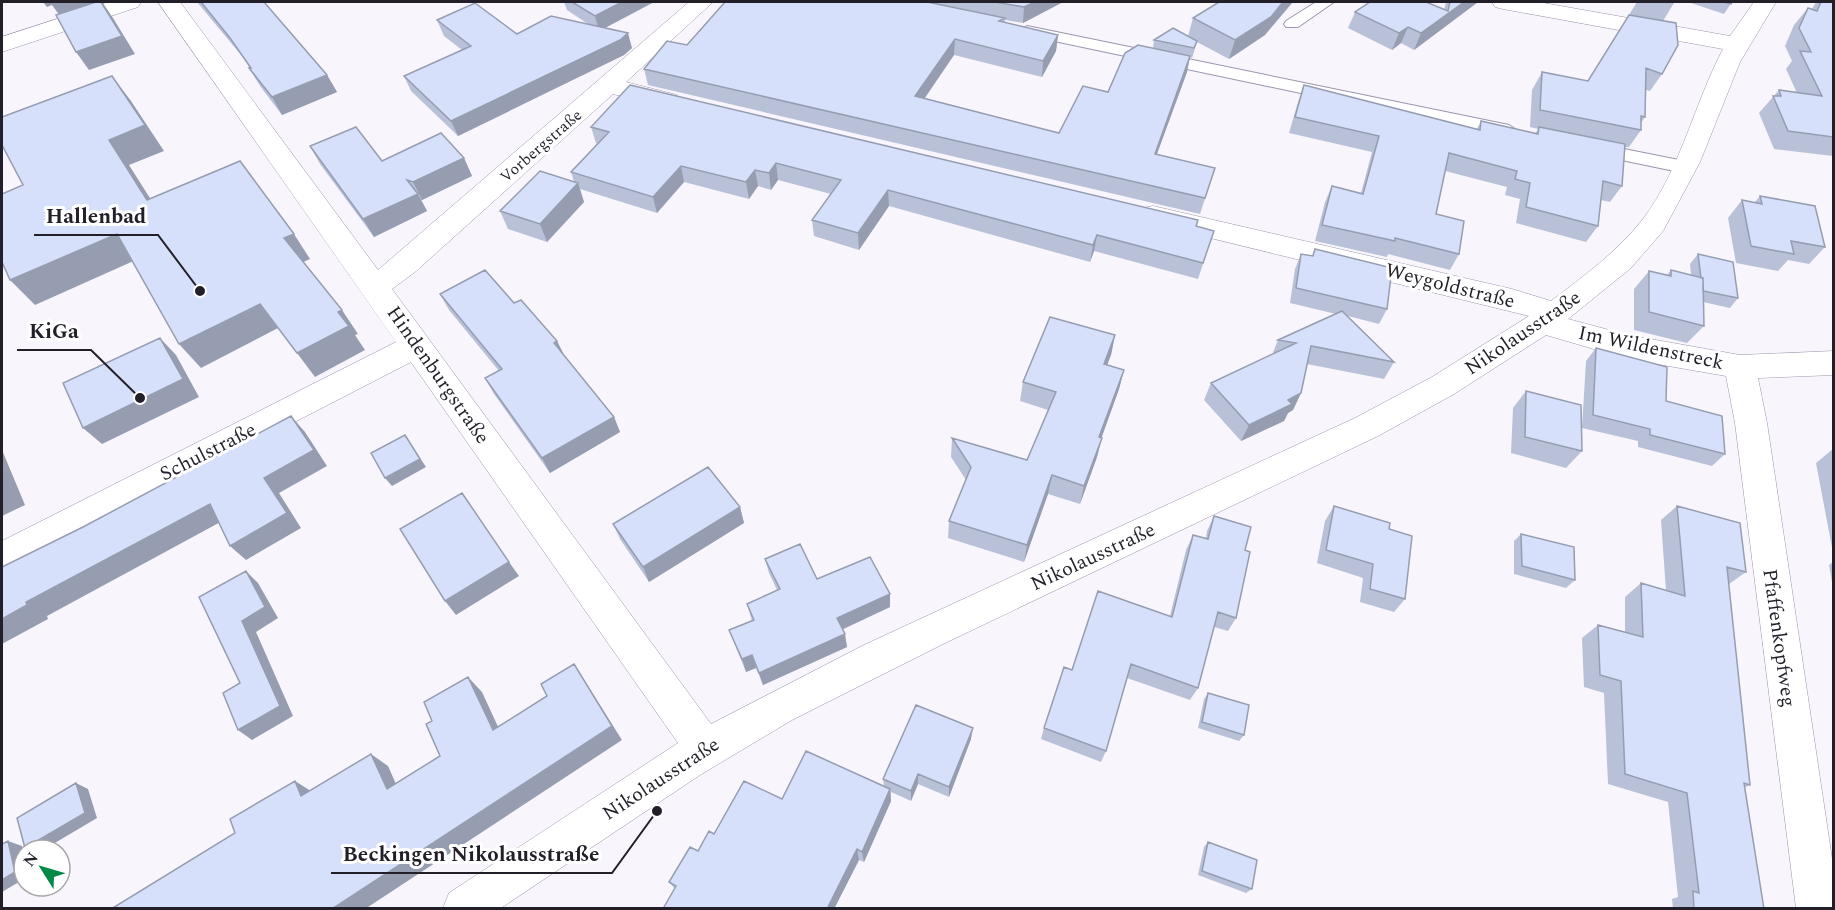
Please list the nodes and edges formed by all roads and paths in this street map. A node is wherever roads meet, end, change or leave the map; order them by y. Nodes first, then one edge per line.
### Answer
1 (130, 2) edge
2 (170, 2) edge
3 (702, 2) edge
4 (1326, 2) edge
5 (1503, 2) edge
6 (1765, 2) edge
7 (1292, 24) dead end
8 (1005, 26) edge
9 (2, 45) edge
10 (1734, 45) junction
11 (609, 86) junction
12 (690, 106) edge
13 (1520, 133) edge
14 (1579, 145) edge
15 (1684, 167) junction
16 (1130, 210) edge
17 (375, 286) junction
18 (1549, 318) junction
19 (415, 346) junction
20 (1833, 363) edge
21 (1740, 367) junction
22 (2, 558) edge
23 (706, 749) junction
24 (464, 909) edge
25 (1818, 909) edge

1 - 9 street
2 - 17 street, Hindenburgstraße
3 - 11 street, Vorbergstraße
4 - 7 lane
5 - 10 street
6 - 10 street, Nikolausstraße
8 - 13 lane
10 - 15 street, Nikolausstraße
11 - 12 street
11 - 17 street, Vorbergstraße
14 - 15 lane
15 - 18 street, Nikolausstraße
16 - 18 street, Weygoldstraße
17 - 19 street, Hindenburgstraße
18 - 21 street, Im Wildenstreck
18 - 23 street, Nikolausstraße
19 - 22 street, Schulstraße
19 - 23 street, Hindenburgstraße
20 - 21 street, Im Wildenstreck
21 - 25 street, Pfaffenkopfweg
23 - 24 street, Nikolausstraße

